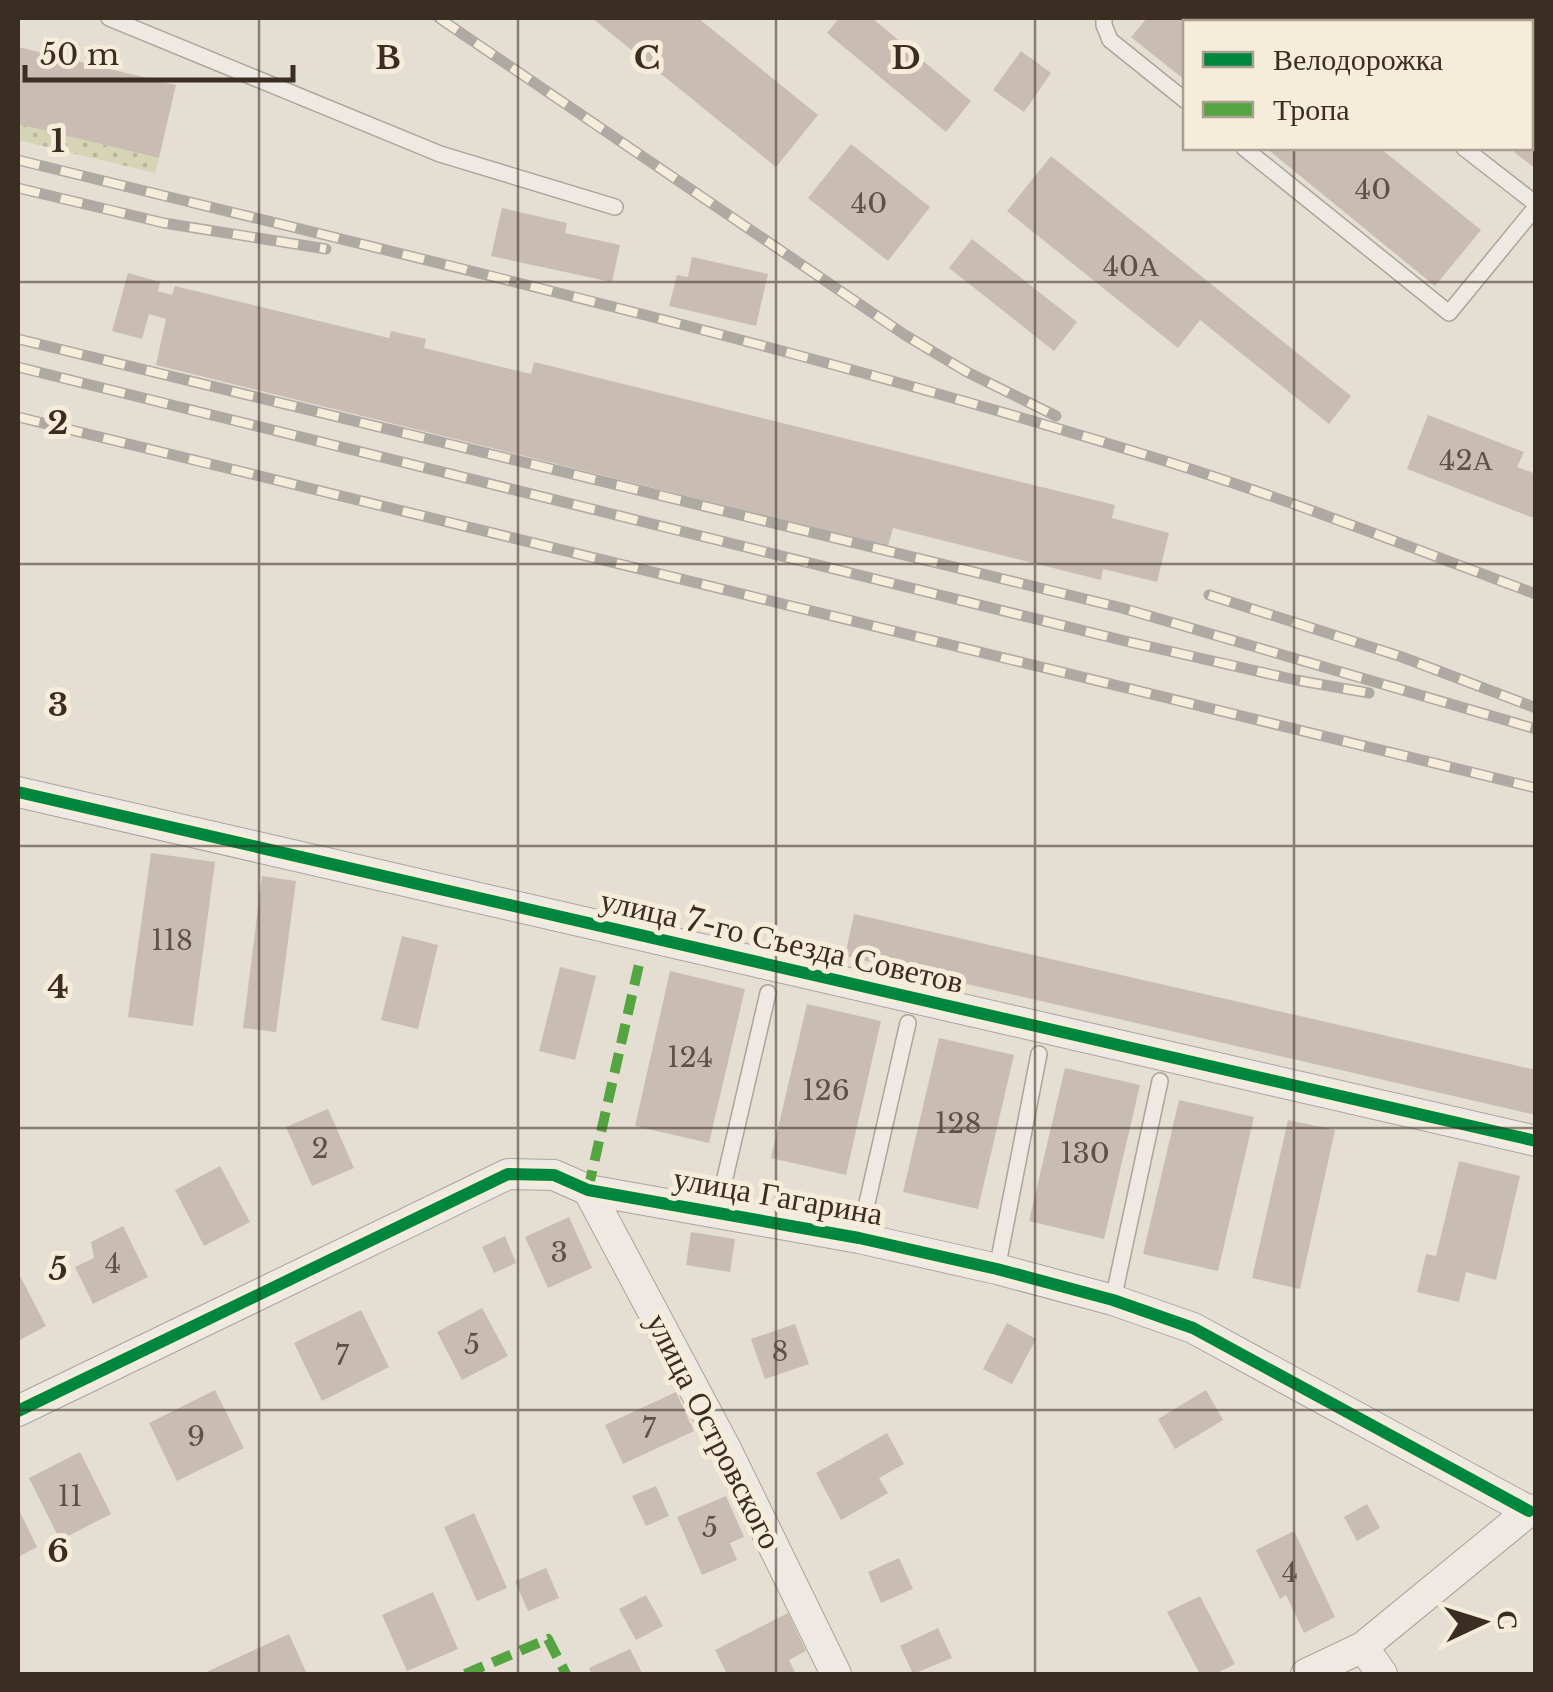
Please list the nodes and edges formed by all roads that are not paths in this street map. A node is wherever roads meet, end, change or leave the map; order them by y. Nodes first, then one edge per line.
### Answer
1 (109, 18) edge
2 (1104, 18) edge
3 (1183, 99) edge
4 (1246, 150) edge
5 (1467, 150) edge
6 (1536, 205) edge
7 (615, 206) dead end
8 (18, 792) edge
9 (768, 992) dead end
10 (908, 1024) dead end
11 (1039, 1054) dead end
12 (1160, 1081) dead end
13 (1536, 1141) edge
14 (588, 1190) junction
15 (717, 1212) junction
16 (859, 1238) junction
17 (997, 1269) junction
18 (1113, 1300) junction
19 (18, 1412) edge
20 (1532, 1510) edge
21 (1363, 1648) junction
22 (836, 1674) edge
23 (1306, 1674) edge
24 (1382, 1674) edge

1 - 7 lane
2 - 3 lane
4 - 6 lane
5 - 6 lane
8 - 13 street, улица 7-го Съезда Советов
9 - 15 lane
10 - 16 lane
11 - 17 lane
12 - 18 lane
14 - 15 street, улица Гагарина
14 - 19 street, улица Гагарина
14 - 22 street, улица Островского
15 - 16 street, улица Гагарина
16 - 17 street, улица Гагарина
17 - 18 street, улица Гагарина
18 - 20 street, улица Гагарина
20 - 21 street
21 - 23 street
21 - 24 street

